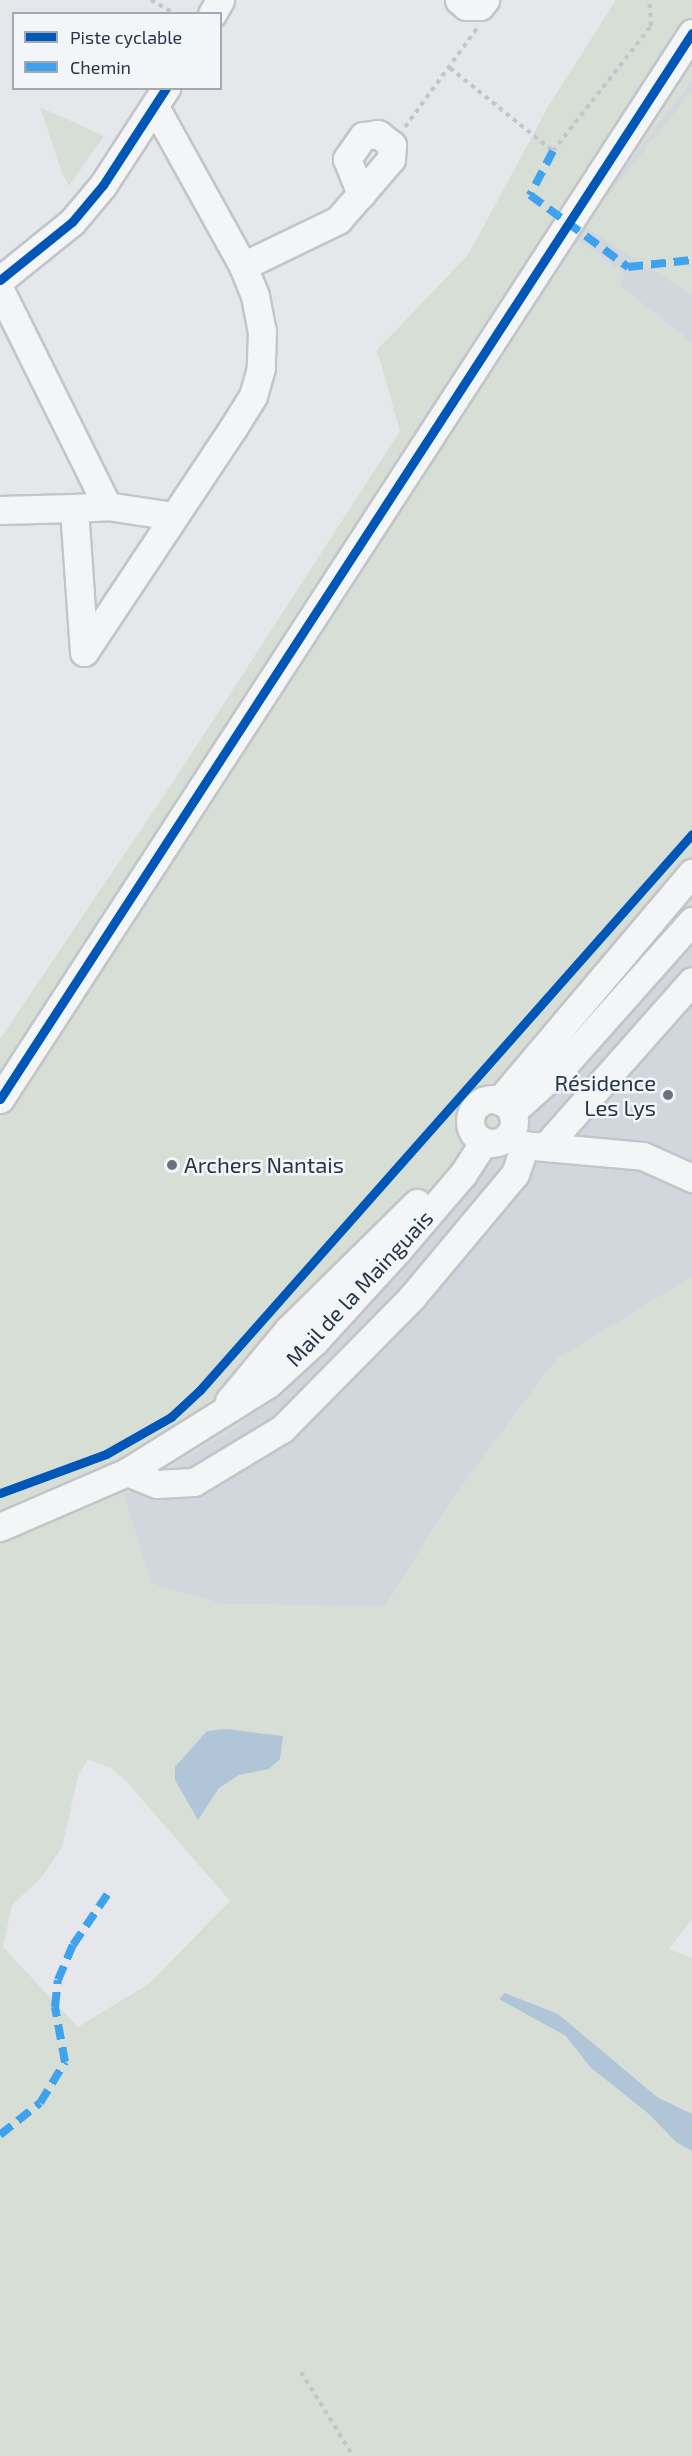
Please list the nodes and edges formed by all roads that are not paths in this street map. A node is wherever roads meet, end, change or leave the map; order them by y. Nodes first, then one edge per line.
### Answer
1 (692, 33) edge
2 (161, 98) edge
3 (392, 145) road end
4 (243, 266) junction
5 (0, 280) edge
6 (0, 290) edge
7 (107, 506) junction
8 (74, 507) junction
9 (0, 510) edge
10 (173, 516) junction
11 (692, 873) edge
12 (692, 921) edge
13 (692, 981) edge
14 (0, 1100) edge
15 (507, 1131) junction
16 (692, 1178) edge
17 (127, 1472) junction
18 (2, 1528) edge

1 - 14 street
2 - 4 street
2 - 5 street
3 - 4 street
4 - 10 street
6 - 7 street
7 - 8 street
7 - 10 street
8 - 9 street
8 - 10 street
11 - 15 street, Mail de la Mainguais
12 - 15 street, Mail de la Mainguais
13 - 15 street
15 - 16 street
15 - 17 street, Mail de la Mainguais
15 - 17 street
17 - 18 street, Mail de la Mainguais

